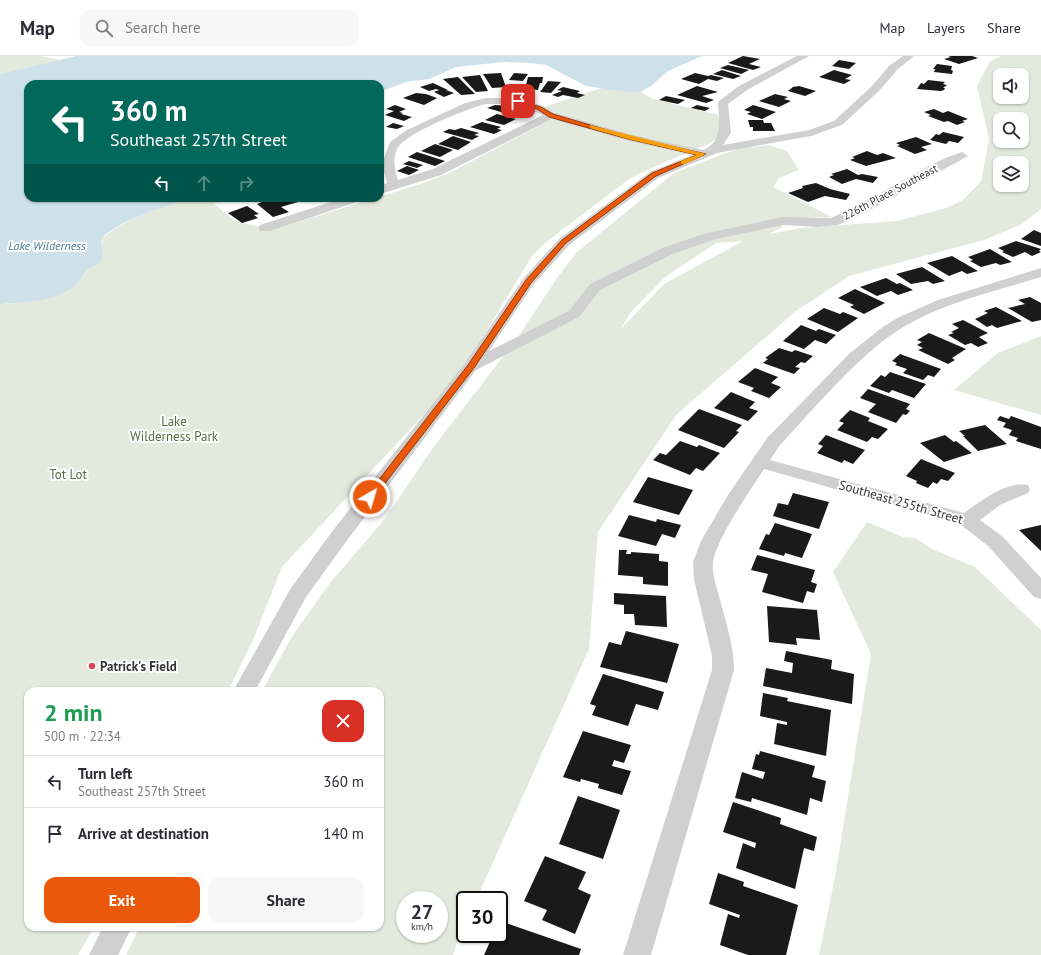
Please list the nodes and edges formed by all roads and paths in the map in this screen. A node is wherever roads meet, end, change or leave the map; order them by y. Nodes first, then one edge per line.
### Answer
1 (804, 56) edge
2 (909, 56) edge
3 (551, 115) junction
4 (708, 152) junction
5 (962, 156) dead end
6 (394, 185) junction
7 (384, 189) edge
8 (344, 202) edge
9 (265, 228) dead end
10 (1041, 272) edge
11 (471, 366) junction
12 (758, 462) junction
13 (1021, 490) dead end
14 (967, 520) junction
15 (1041, 592) edge
16 (246, 687) edge
17 (116, 931) edge
18 (103, 955) edge
19 (637, 955) edge

1 - 4 street
2 - 4 street
3 - 4 street
3 - 6 street
3 - 6 street
4 - 11 street
5 - 11 street, 226th Place Southeast
6 - 7 street
8 - 9 street
10 - 12 street
11 - 16 street
12 - 14 street, Southeast 255th Street
12 - 19 street
13 - 14 street
14 - 15 street, Southeast 255th Street
17 - 18 street

